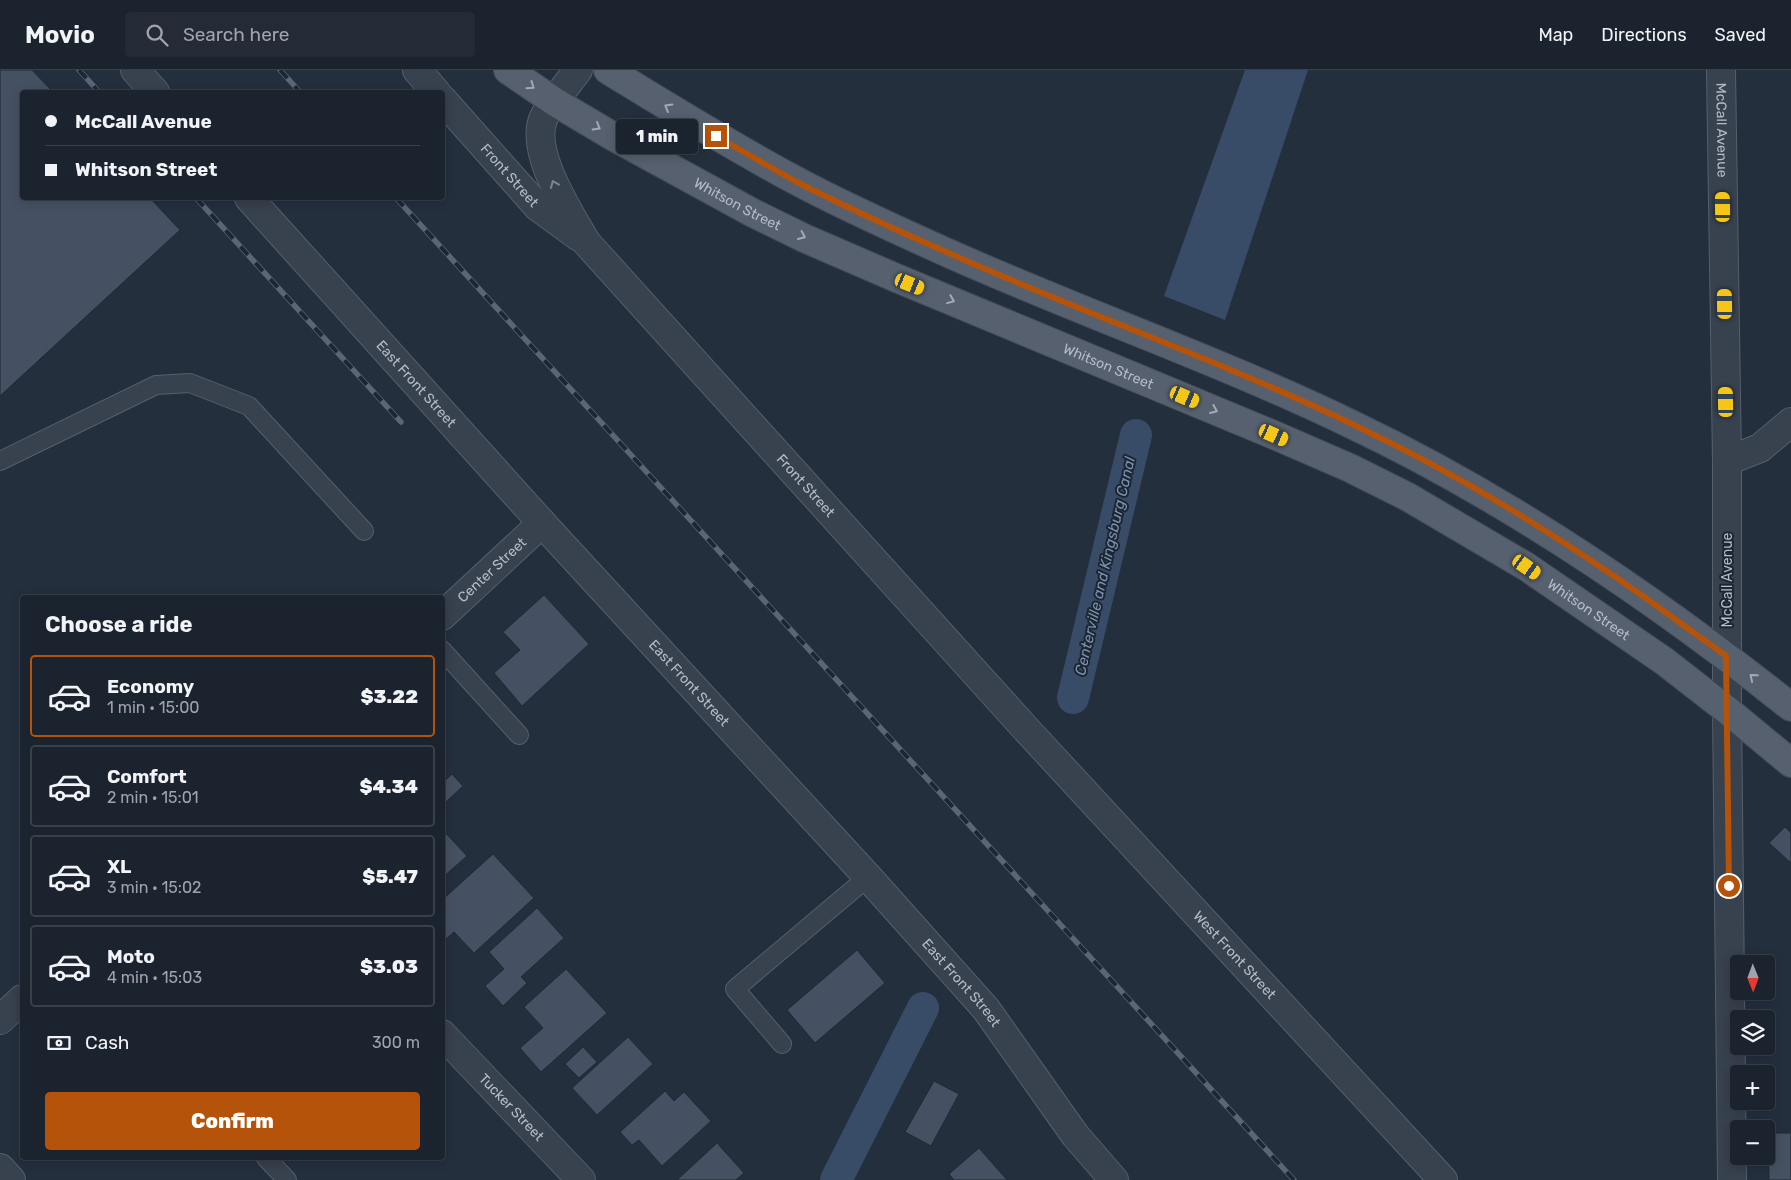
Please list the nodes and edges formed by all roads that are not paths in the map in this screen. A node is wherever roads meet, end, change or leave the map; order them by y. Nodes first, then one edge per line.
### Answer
1 (135, 70) edge
2 (417, 70) edge
3 (508, 70) edge
4 (578, 70) edge
5 (608, 70) edge
6 (1721, 70) edge
7 (153, 90) edge
8 (434, 90) edge
9 (445, 102) edge
10 (554, 102) junction
11 (251, 200) edge
12 (586, 242) junction
13 (1791, 422) edge
14 (0, 461) edge
15 (1727, 461) junction
16 (542, 524) junction
17 (364, 531) dead end
18 (445, 613) edge
19 (445, 653) edge
20 (1726, 656) junction
21 (1791, 707) edge
22 (1727, 710) junction
23 (1026, 730) joint
24 (519, 735) dead end
25 (1791, 763) edge
26 (868, 877) junction
27 (20, 1001) edge
28 (0, 1020) edge
29 (445, 1037) edge
30 (782, 1044) dead end
31 (268, 1160) edge
32 (0, 1168) edge
33 (11, 1180) edge
34 (287, 1180) edge
35 (581, 1180) edge
36 (1114, 1180) edge
37 (1443, 1180) edge
38 (1732, 1180) edge

1 - 7 street
2 - 8 street
3 -> 10 main road, Whitson Street
4 - 10 street, Front Street
20 -> 5 main road
6 - 15 street, McCall Avenue
9 - 12 street, Front Street
12 -> 10 street, Front Street
10 -> 22 main road, Whitson Street
11 - 16 street, East Front Street
12 - 23 street, Front Street
13 - 15 street
14 - 17 lane
15 - 20 street, McCall Avenue
16 - 18 street, Center Street
16 - 26 street, East Front Street
19 - 24 lane
21 -> 20 main road
20 - 22 street, McCall Avenue
22 - 25 main road, Whitson Street
22 - 38 street, McCall Avenue
23 - 37 street, West Front Street
26 - 30 lane
26 - 36 street, East Front Street
27 - 28 street
29 - 35 street, Tucker Street
31 - 34 lane
32 - 33 street

